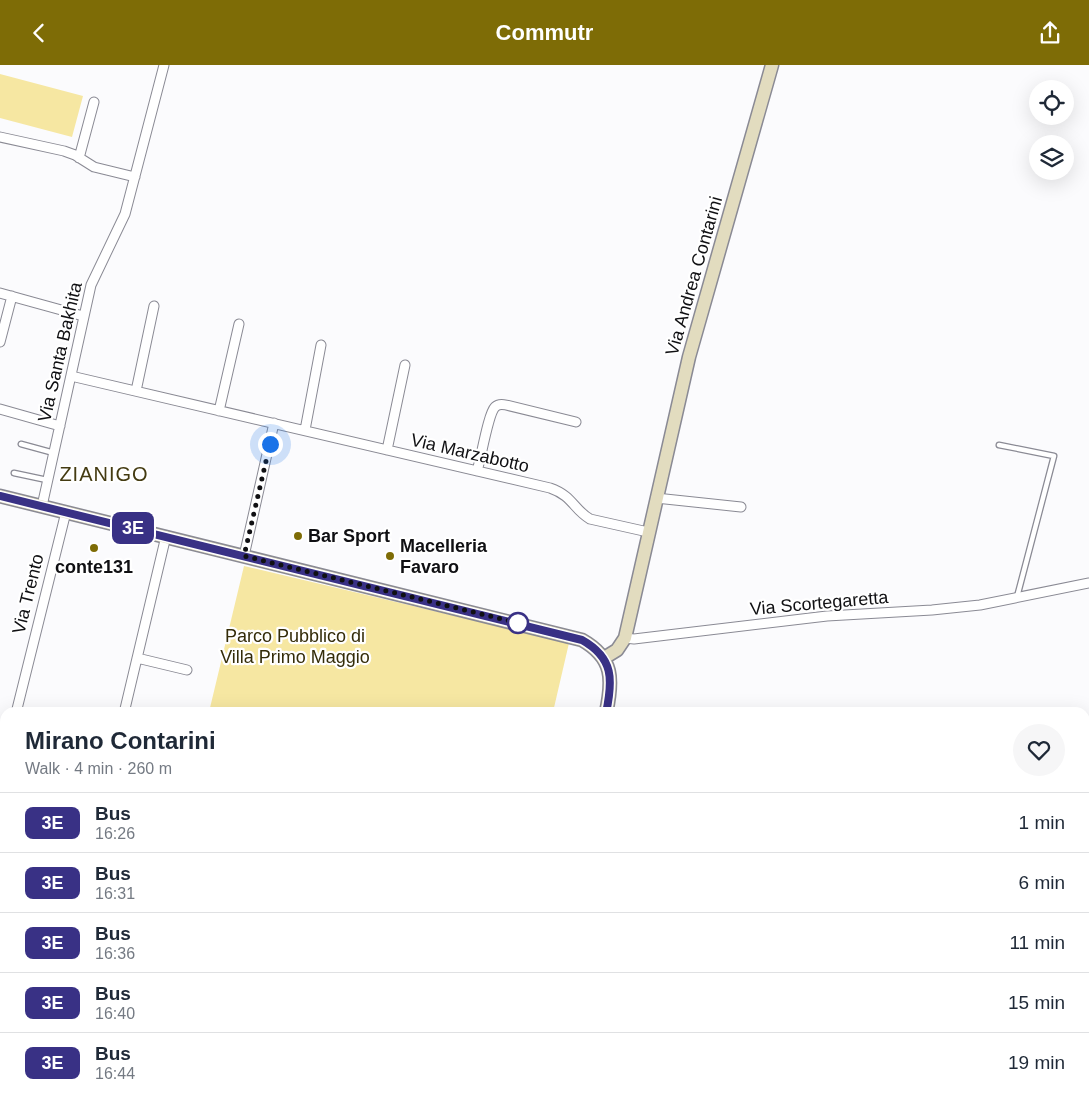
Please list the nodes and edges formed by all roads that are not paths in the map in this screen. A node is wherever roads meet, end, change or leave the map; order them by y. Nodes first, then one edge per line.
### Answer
1 (164, 65) edge
2 (772, 65) edge
3 (94, 102) dead end
4 (0, 137) edge
5 (79, 158) junction
6 (136, 177) junction
7 (0, 293) edge
8 (12, 297) junction
9 (154, 306) dead end
10 (83, 316) junction
11 (239, 323) dead end
12 (0, 341) edge
13 (321, 345) dead end
14 (405, 365) dead end
15 (71, 376) junction
16 (136, 391) junction
17 (0, 409) edge
18 (219, 411) junction
19 (576, 422) dead end
20 (274, 423) junction
21 (60, 426) junction
22 (305, 430) junction
23 (21, 444) dead end
24 (999, 445) dead end
25 (388, 450) junction
26 (54, 453) junction
27 (477, 471) junction
28 (14, 473) dead end
29 (48, 481) junction
30 (0, 496) edge
31 (656, 498) junction
32 (42, 506) junction
33 (741, 507) dead end
34 (66, 512) junction
35 (648, 532) junction
36 (166, 536) junction
37 (244, 556) junction
38 (1089, 583) edge
39 (1017, 597) junction
40 (624, 638) junction
41 (136, 659) junction
42 (604, 659) junction
43 (187, 669) dead end
44 (17, 707) edge
45 (125, 707) edge
46 (607, 707) edge

1 - 6 street, Via Santa Bakhita
2 - 31 street, Via Andrea Contarini
3 - 5 street
4 - 5 street
5 - 6 street
6 - 10 street, Via Santa Bakhita
7 - 8 street
8 - 10 street
8 - 12 street
9 - 16 street
10 - 15 street, Via Santa Bakhita
11 - 18 street
13 - 22 street
14 - 25 street
15 - 16 street, Via Marzabotto
15 - 21 street, Via Santa Bakhita
16 - 18 street, Via Marzabotto
17 - 21 street
18 - 20 street, Via Marzabotto
19 - 27 street
20 - 22 street, Via Marzabotto
20 - 37 street
21 - 26 street, Via Santa Bakhita
22 - 25 street, Via Marzabotto
23 - 26 lane
24 - 39 lane
25 - 27 street, Via Marzabotto
26 - 29 street, Via Santa Bakhita
27 - 35 street, Via Marzabotto
28 - 29 lane
29 - 32 street, Via Santa Bakhita
30 - 32 street
31 - 33 street
31 - 35 street, Via Andrea Contarini
32 - 34 street
34 - 36 street
34 - 44 street, Via Trento
35 - 40 street, Via Andrea Contarini
36 - 37 street
36 - 41 street
37 - 42 street
38 - 39 street, Via Scortegaretta
39 - 40 street, Via Scortegaretta
40 - 42 street, Via Andrea Contarini
41 - 43 street
41 - 45 street
42 - 46 street

